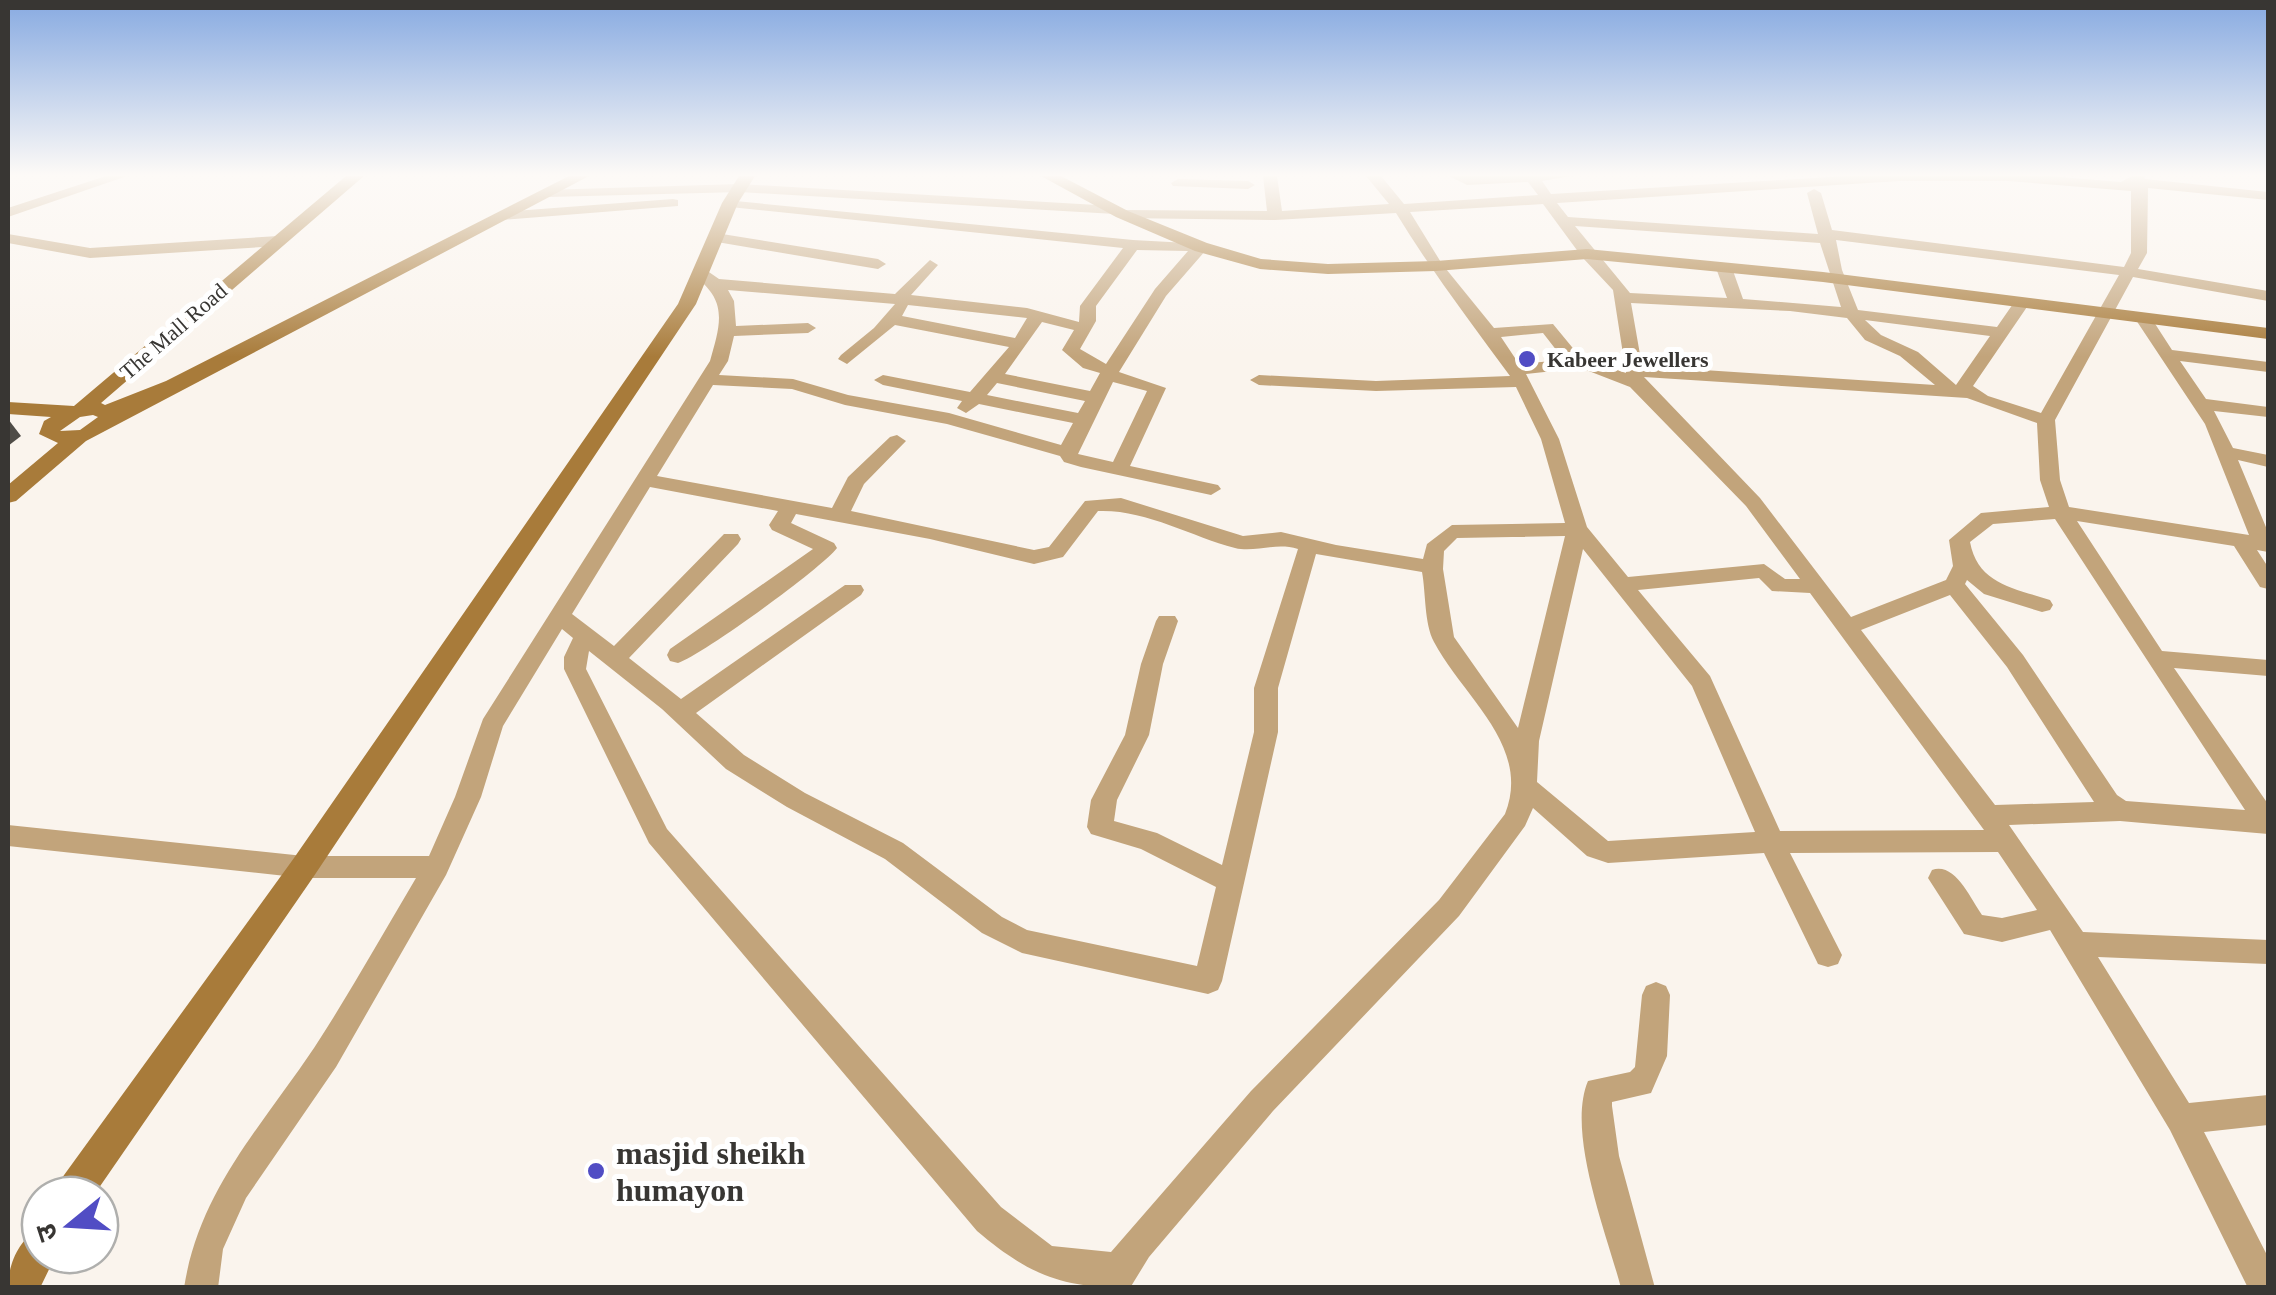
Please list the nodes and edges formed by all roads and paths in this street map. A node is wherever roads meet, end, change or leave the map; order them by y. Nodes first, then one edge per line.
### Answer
1 (289, 236) edge
2 (291, 236) edge
3 (462, 236) edge
4 (1064, 236) edge
5 (1175, 236) edge
6 (1418, 236) edge
7 (1574, 236) edge
8 (1820, 236) edge
9 (2139, 236) edge
10 (1829, 237) junction
11 (716, 238) joint
12 (8, 239) edge
13 (279, 245) junction
14 (1133, 246) junction
15 (1200, 247) junction
16 (1587, 254) junction
17 (878, 264) dead end
18 (930, 265) dead end
19 (1436, 266) junction
20 (1724, 268) junction
21 (2129, 272) junction
22 (710, 278) junction
23 (1838, 279) junction
24 (2268, 296) edge
25 (1623, 298) junction
26 (902, 300) junction
27 (2021, 304) junction
28 (1738, 306) junction
29 (1853, 312) junction
30 (2104, 315) junction
31 (1038, 316) junction
32 (892, 320) junction
33 (2144, 320) junction
34 (808, 328) dead end
35 (1084, 328) junction
36 (727, 331) junction
37 (2000, 332) junction
38 (1490, 333) junction
39 (2268, 334) edge
40 (1020, 344) junction
41 (2167, 354) junction
42 (847, 359) dead end
43 (1576, 363) junction
44 (2268, 367) edge
45 (1110, 373) junction
46 (990, 376) junction
47 (1518, 376) junction
48 (1635, 377) junction
49 (709, 380) junction
50 (883, 380) dead end
51 (1258, 380) dead end
52 (1962, 393) junction
53 (974, 398) junction
54 (1096, 398) junction
55 (2200, 404) junction
56 (8, 408) edge
57 (2268, 412) edge
58 (95, 413) junction
59 (8, 419) edge
60 (1084, 420) junction
61 (2046, 420) junction
62 (956, 421) junction
63 (51, 434) junction
64 (80, 436) junction
65 (897, 440) dead end
66 (1067, 452) junction
67 (2227, 452) junction
68 (2268, 461) edge
69 (1118, 469) junction
70 (8, 477) edge
71 (644, 480) junction
72 (1210, 488) dead end
73 (8, 496) edge
74 (791, 506) junction
75 (2061, 512) junction
76 (839, 514) junction
77 (1576, 529) junction
78 (732, 539) dead end
79 (2240, 540) junction
80 (1311, 544) junction
81 (2266, 544) edge
82 (1432, 572) junction
83 (1959, 576) junction
84 (2268, 582) edge
85 (1625, 586) junction
86 (1816, 586) junction
87 (854, 590) dead end
88 (2042, 606) dead end
89 (560, 616) junction
90 (1167, 621) dead end
91 (1846, 627) junction
92 (585, 635) junction
93 (678, 655) dead end
94 (616, 658) junction
95 (2155, 658) junction
96 (2268, 668) edge
97 (680, 712) junction
98 (1523, 776) junction
99 (2120, 812) junction
100 (1987, 816) junction
101 (2268, 823) edge
102 (8, 835) edge
103 (2004, 840) junction
104 (1772, 842) junction
105 (304, 867) junction
106 (436, 867) junction
107 (1941, 878) dead end
108 (1230, 880) junction
109 (2056, 917) junction
110 (2074, 944) junction
111 (2268, 952) edge
112 (1828, 955) dead end
113 (1656, 995) dead end
114 (2268, 1110) edge
115 (2180, 1118) junction
116 (86, 1175) edge
117 (1111, 1281) edge
118 (201, 1288) edge
119 (1638, 1288) edge
120 (2266, 1288) edge

1 - 13 street, The Mall Road
2 - 13 street, The Mall Road
3 - 58 street
4 - 14 street
5 - 15 street
6 - 19 street
7 - 16 street
8 - 10 street
9 - 21 street
10 - 21 street
10 - 23 street
11 - 17 street
11 - 22 street
12 - 13 street
13 - 58 street, The Mall Road
14 - 15 street
14 - 35 street
15 - 19 street
15 - 45 street
16 - 19 street
16 - 20 street
16 - 25 street
18 - 26 street
19 - 38 street
20 - 23 street
20 - 28 street
21 - 24 street
21 - 30 street
22 - 26 street
22 - 36 street
22 - 105 street
23 - 27 street
23 - 29 street
25 - 28 street
25 - 48 street
26 - 31 street
26 - 32 street
27 - 30 street
27 - 37 street
28 - 29 street
29 - 37 street
29 - 52 street
30 - 33 street
30 - 61 street
31 - 35 street
31 - 40 street
32 - 40 street
32 - 42 street
33 - 39 street
33 - 41 street
34 - 36 street
35 - 45 street
36 - 49 street
37 - 52 street
38 - 43 street
38 - 47 street
40 - 46 street
41 - 44 street
41 - 55 street
43 - 47 street
43 - 48 street
45 - 54 street
45 - 69 street
46 - 53 street
46 - 54 street
47 - 51 street
47 - 77 street
48 - 52 street
48 - 86 street
49 - 62 street
49 - 71 street
50 - 53 street
52 - 61 street
53 - 60 street
53 - 62 street
54 - 60 street
55 - 57 street
55 - 67 street
56 - 58 street
58 - 63 street
58 - 64 street
59 - 63 street
60 - 66 street
61 - 75 street
62 - 66 street
63 - 64 street
63 - 70 street
64 - 73 street
65 - 76 street
66 - 69 street
67 - 68 street
67 - 81 street
69 - 72 street
71 - 74 street
71 - 89 street
74 - 76 street
74 - 93 street
75 - 79 street
75 - 83 street
75 - 95 street
76 - 80 street
77 - 82 street
77 - 85 street
77 - 98 street
78 - 94 street
79 - 81 street
79 - 84 street
80 - 82 street
80 - 108 street
82 - 98 street
83 - 88 street
83 - 91 street
83 - 99 street
85 - 86 street
85 - 104 street
86 - 91 street
87 - 97 street
89 - 92 street
89 - 106 street
90 - 108 street
91 - 100 street
92 - 94 street
92 - 117 street
94 - 97 street
95 - 96 street
95 - 101 street
97 - 108 street
98 - 104 street
98 - 117 street
99 - 100 street
99 - 101 street
100 - 103 street
102 - 105 street
103 - 104 street
103 - 109 street
104 - 112 street
105 - 106 street
105 - 116 street
106 - 118 street
107 - 109 street
109 - 110 street
110 - 111 street
110 - 115 street
113 - 119 street
114 - 115 street
115 - 120 street

